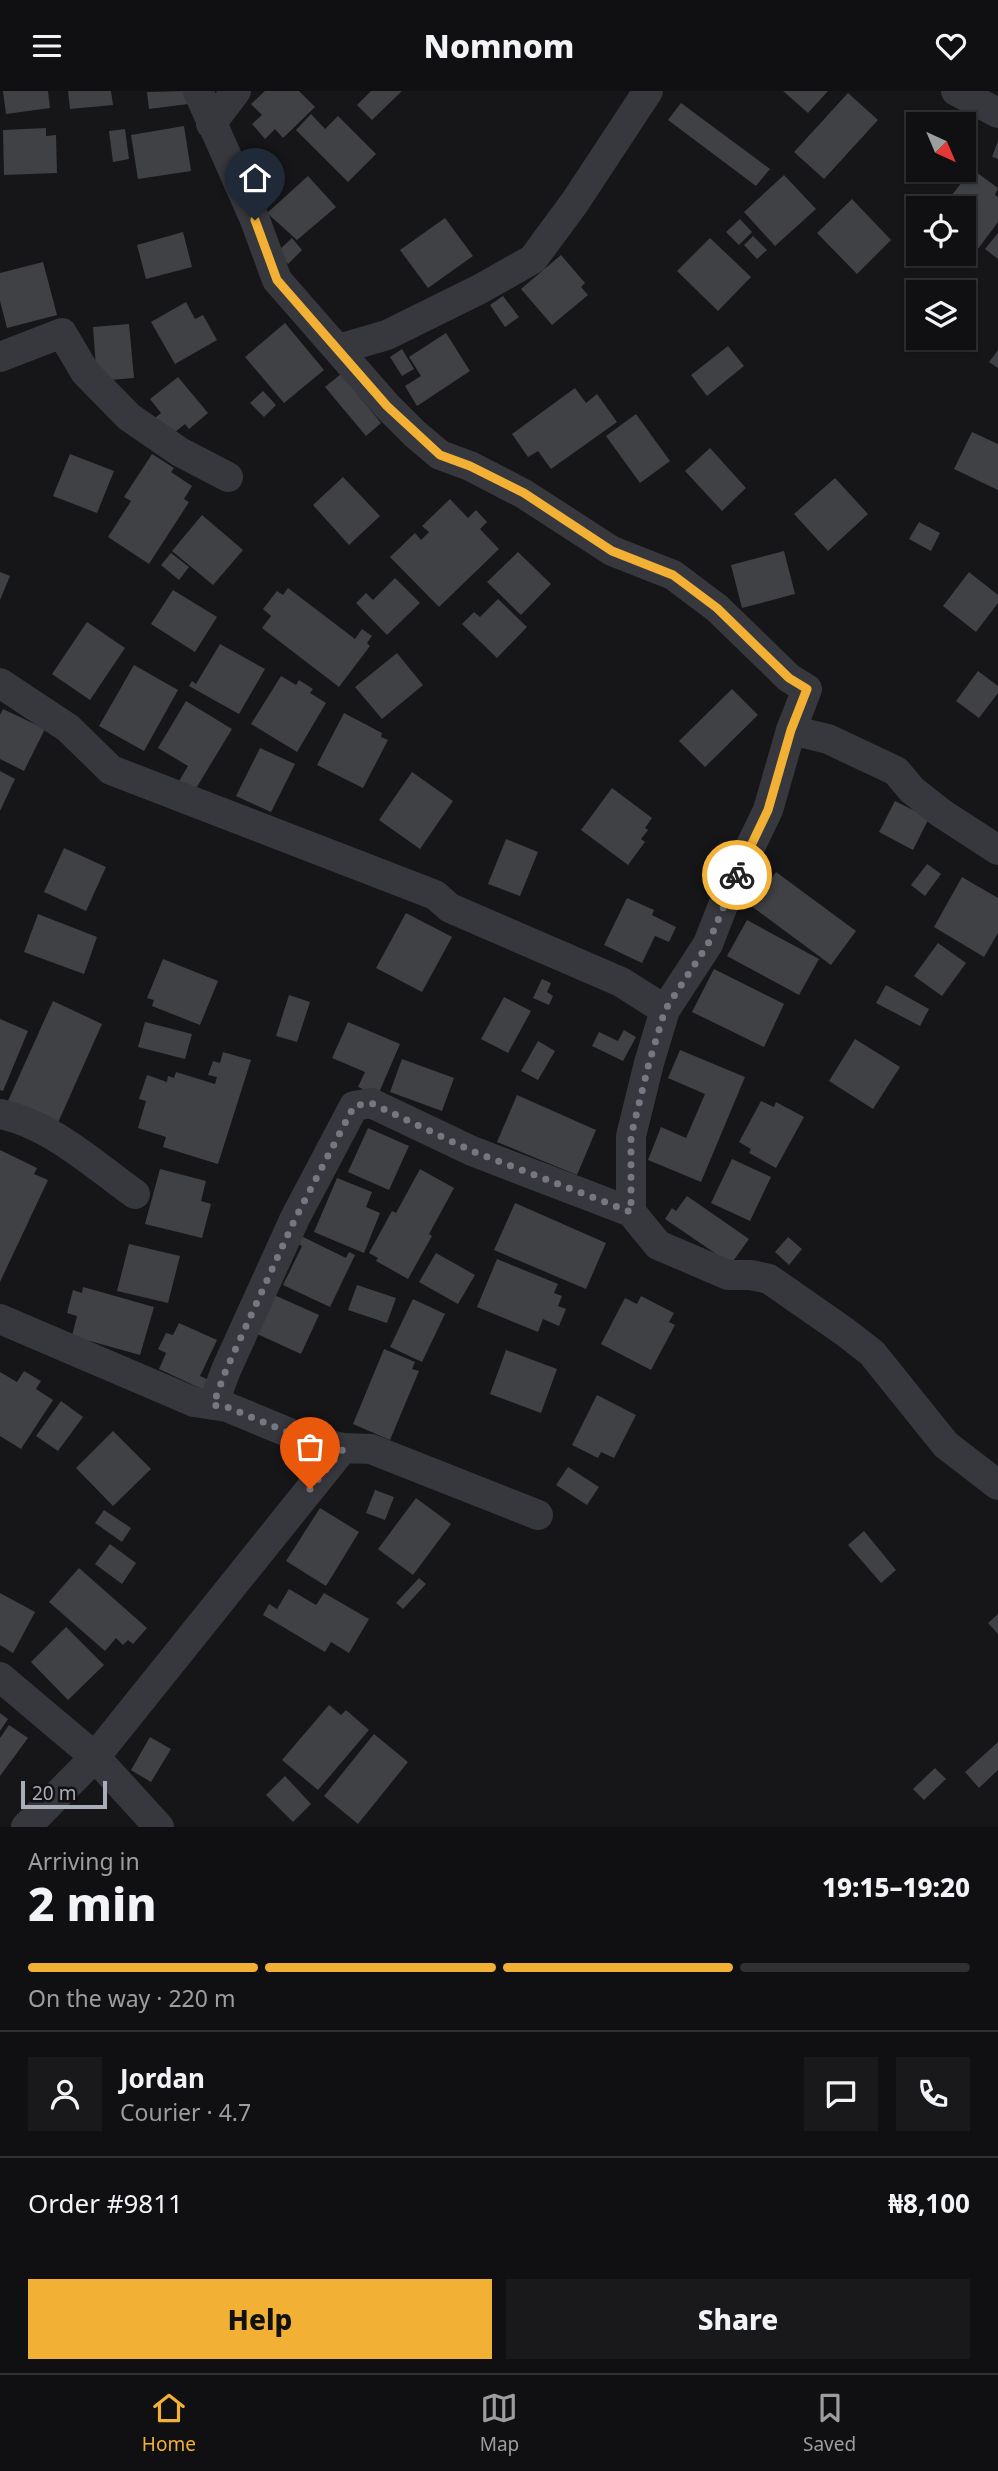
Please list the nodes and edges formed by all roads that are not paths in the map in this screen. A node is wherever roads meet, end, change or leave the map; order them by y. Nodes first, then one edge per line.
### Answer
1 (198, 91) edge
2 (236, 91) edge
3 (648, 91) edge
4 (956, 91) edge
5 (998, 113) edge
6 (211, 124) junction
7 (339, 349) junction
8 (0, 357) edge
9 (228, 477) dead end
10 (0, 683) edge
11 (791, 730) junction
12 (998, 850) edge
13 (665, 1010) junction
14 (0, 1114) edge
15 (135, 1194) dead end
16 (631, 1212) junction
17 (0, 1319) edge
18 (213, 1405) junction
19 (344, 1448) junction
20 (998, 1485) edge
21 (538, 1515) dead end
22 (0, 1677) edge
23 (95, 1757) junction
24 (26, 1827) edge
25 (159, 1827) edge

1 - 6 street
2 - 6 street
3 - 7 street
4 - 5 street
6 - 7 street
7 - 11 street
8 - 9 street
10 - 13 street
11 - 12 street
11 - 13 street
13 - 16 street
14 - 15 street
16 - 18 street
16 - 20 street
17 - 18 street
18 - 19 street
19 - 21 street
19 - 23 street
22 - 23 street
23 - 24 street
23 - 25 street

